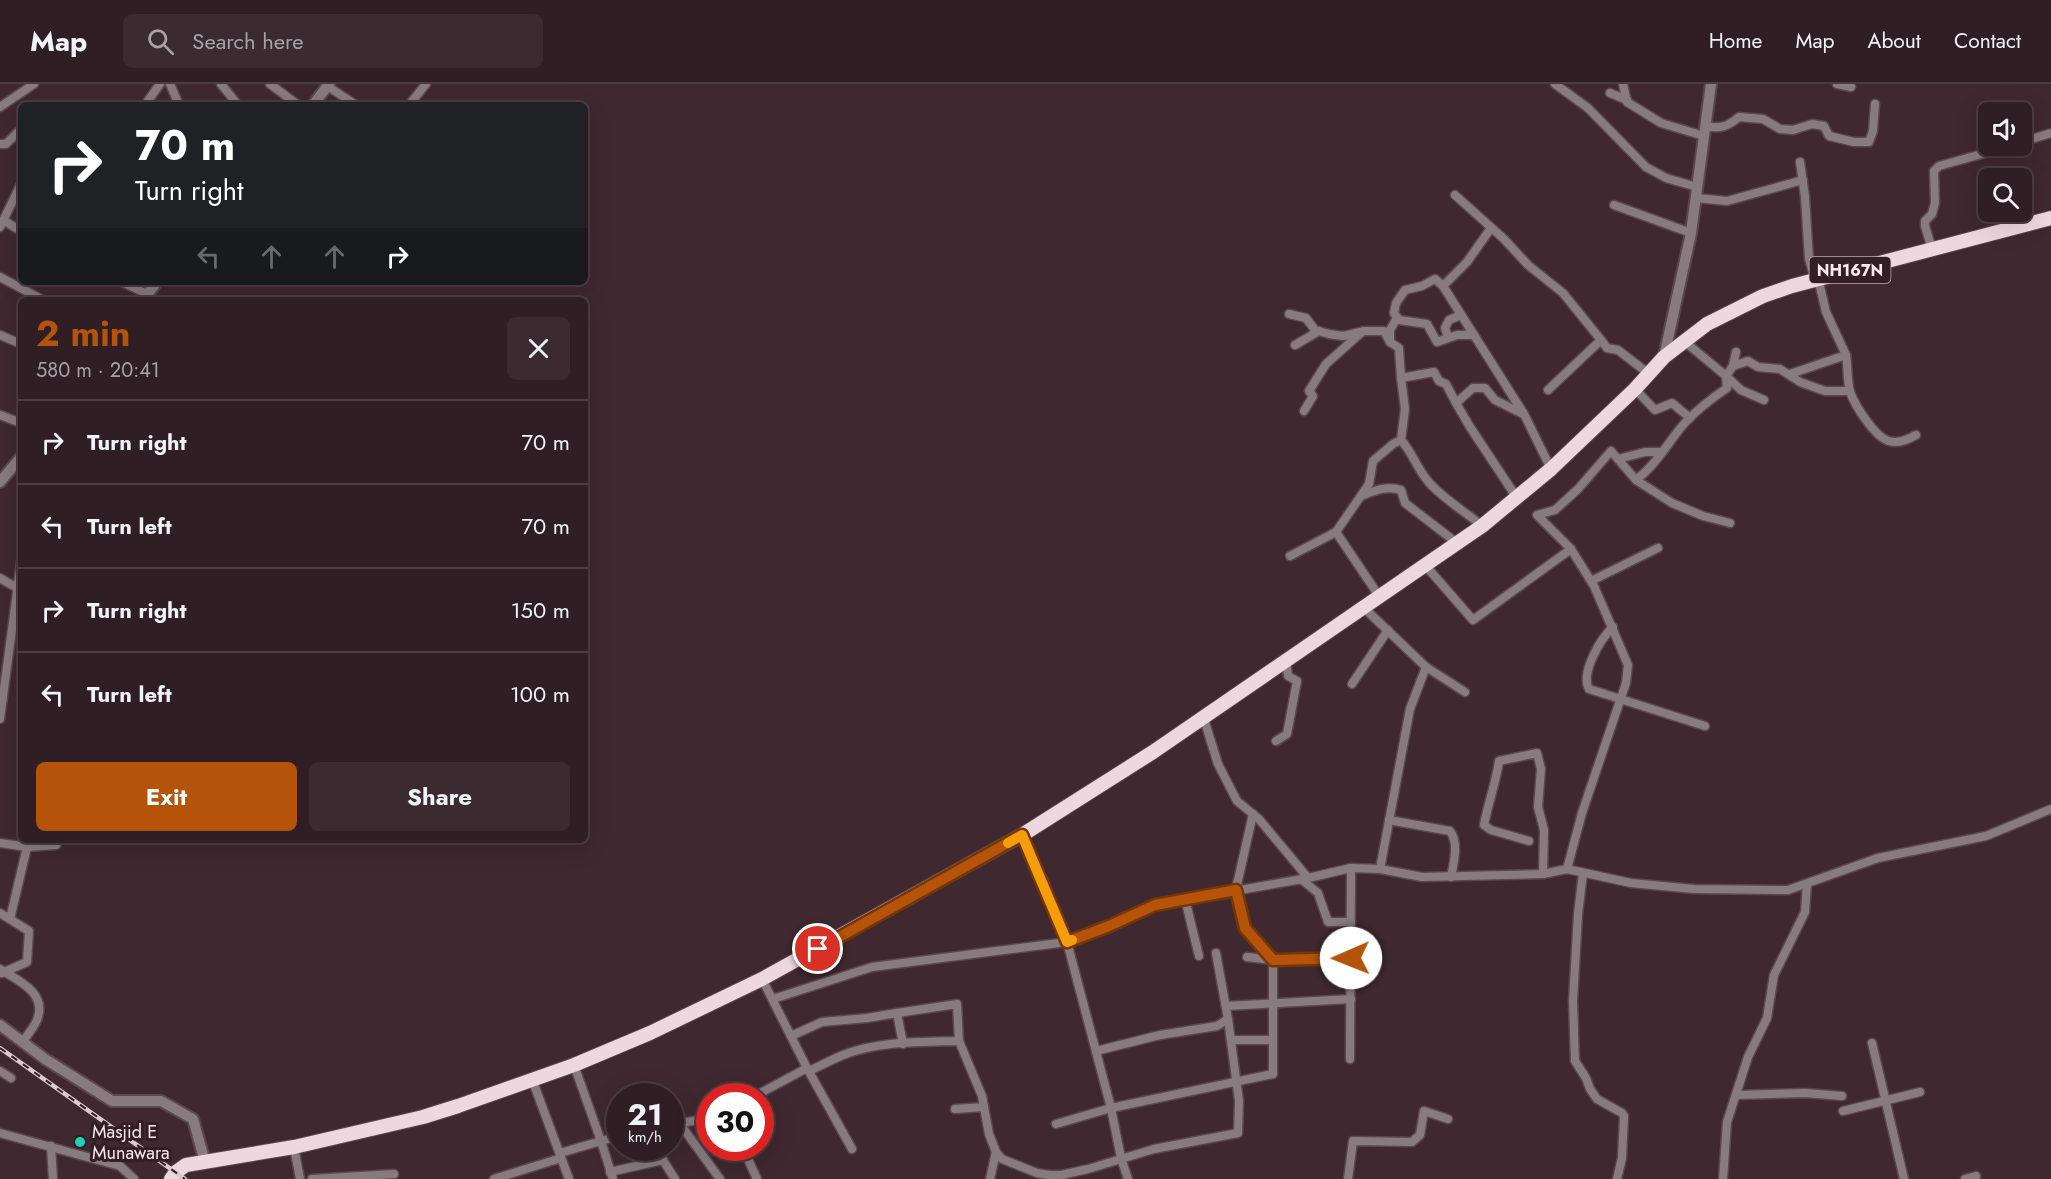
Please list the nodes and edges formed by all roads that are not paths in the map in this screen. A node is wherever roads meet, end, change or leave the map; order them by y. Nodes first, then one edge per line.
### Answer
1 (34, 84) edge
2 (160, 84) edge
3 (170, 84) edge
4 (221, 84) edge
5 (270, 84) edge
6 (426, 84) edge
7 (1555, 84) edge
8 (1623, 84) edge
9 (1711, 84) edge
10 (1837, 84) edge
11 (328, 85) edge
12 (1851, 87) dead end
13 (1610, 93) dead end
14 (1627, 100) junction
15 (147, 102) edge
16 (178, 102) edge
17 (236, 102) edge
18 (294, 102) edge
19 (315, 102) edge
20 (352, 102) edge
21 (411, 102) edge
22 (1875, 104) dead end
23 (0, 107) edge
24 (1705, 131) junction
25 (18, 132) edge
26 (2051, 133) edge
27 (2032, 139) edge
28 (0, 144) edge
29 (1978, 155) edge
30 (1800, 162) dead end
31 (1803, 180) junction
32 (18, 190) edge
33 (1696, 192) junction
34 (1455, 195) dead end
35 (1614, 205) dead end
36 (2051, 218) edge
37 (2, 224) edge
38 (1491, 228) junction
39 (18, 230) edge
40 (1691, 233) junction
41 (1932, 249) junction
42 (0, 277) edge
43 (1818, 278) junction
44 (127, 285) edge
45 (155, 285) edge
46 (1443, 286) junction
47 (37, 297) edge
48 (145, 297) edge
49 (1288, 314) dead end
50 (1461, 315) junction
51 (1397, 318) junction
52 (1318, 331) junction
53 (1364, 332) junction
54 (0, 335) edge
55 (1474, 335) junction
56 (1448, 338) junction
57 (1601, 340) junction
58 (1684, 341) junction
59 (1390, 342) junction
60 (18, 343) edge
61 (1295, 345) dead end
62 (1736, 352) dead end
63 (1846, 355) junction
64 (1664, 357) junction
65 (1733, 366) junction
66 (1649, 374) junction
67 (1790, 374) junction
68 (1726, 376) junction
69 (1401, 378) junction
70 (1635, 389) junction
71 (1548, 390) dead end
72 (1850, 391) junction
73 (1764, 400) dead end
74 (1456, 403) junction
75 (1304, 411) dead end
76 (1524, 414) junction
77 (0, 415) edge
78 (1690, 418) junction
79 (18, 422) edge
80 (1916, 435) dead end
81 (1401, 440) junction
82 (1662, 452) junction
83 (1618, 459) junction
84 (18, 461) edge
85 (1551, 469) junction
86 (1636, 480) junction
87 (0, 482) edge
88 (1361, 496) junction
89 (1517, 498) junction
90 (1730, 523) dead end
91 (1482, 526) junction
92 (1336, 532) junction
93 (1457, 543) junction
94 (1658, 548) dead end
95 (1571, 549) junction
96 (1290, 556) dead end
97 (1425, 565) junction
98 (0, 579) edge
99 (1591, 581) junction
100 (18, 582) edge
101 (17, 588) junction
102 (1379, 596) junction
103 (1363, 607) junction
104 (1613, 627) junction
105 (1388, 630) junction
106 (4, 654) edge
107 (1286, 660) junction
108 (1426, 667) junction
109 (1352, 684) dead end
110 (1464, 692) dead end
111 (1620, 700) junction
112 (0, 716) edge
113 (1203, 716) junction
114 (1705, 726) dead end
115 (1276, 741) dead end
116 (2051, 809) edge
117 (1253, 814) junction
118 (1389, 820) junction
119 (1022, 835) junction
120 (1529, 841) dead end
121 (0, 843) edge
122 (56, 845) dead end
123 (27, 847) junction
124 (1351, 868) junction
125 (1380, 868) junction
126 (1567, 869) junction
127 (1583, 873) junction
128 (1543, 874) junction
129 (1451, 877) junction
130 (1304, 878) junction
131 (1807, 884) junction
132 (1236, 890) junction
133 (1185, 899) junction
134 (0, 913) edge
135 (10, 919) junction
136 (1351, 922) junction
137 (1067, 942) junction
138 (1216, 953) dead end
139 (1200, 956) dead end
140 (1247, 957) dead end
141 (1351, 958) junction
142 (1273, 960) junction
143 (1, 972) edge
144 (762, 979) junction
145 (772, 999) junction
146 (1351, 999) junction
147 (1273, 1003) junction
148 (1226, 1006) junction
149 (897, 1013) junction
150 (1228, 1019) junction
151 (0, 1025) edge
152 (791, 1036) junction
153 (1231, 1040) junction
154 (1271, 1040) junction
155 (959, 1041) junction
156 (23, 1042) junction
157 (1872, 1043) dead end
158 (903, 1044) junction
159 (1096, 1051) junction
160 (1350, 1059) dead end
161 (574, 1065) junction
162 (808, 1070) junction
163 (0, 1071) edge
164 (11, 1078) dead end
165 (532, 1079) junction
166 (1237, 1082) junction
167 (774, 1087) edge
168 (1920, 1092) dead end
169 (1736, 1095) junction
170 (1842, 1096) dead end
171 (1885, 1099) junction
172 (984, 1107) junction
173 (1111, 1108) junction
174 (955, 1109) dead end
175 (1843, 1111) dead end
176 (1448, 1119) dead end
177 (1056, 1124) dead end
178 (0, 1133) edge
179 (684, 1136) edge
180 (606, 1140) edge
181 (601, 1141) junction
182 (51, 1146) junction
183 (294, 1146) junction
184 (852, 1149) dead end
185 (996, 1152) junction
186 (561, 1155) junction
187 (1121, 1158) junction
188 (660, 1161) edge
189 (664, 1161) edge
190 (749, 1161) edge
191 (205, 1162) junction
192 (394, 1174) dead end
193 (611, 1176) edge
194 (1976, 1176) dead end
195 (53, 1179) edge
196 (134, 1179) edge
197 (171, 1179) edge
198 (300, 1179) edge
199 (312, 1179) edge
200 (494, 1179) edge
201 (569, 1179) edge
202 (675, 1179) edge
203 (720, 1179) edge
204 (757, 1179) edge
205 (990, 1179) edge
206 (1128, 1179) edge
207 (1348, 1179) edge
208 (1617, 1179) edge
209 (1723, 1179) edge
210 (1904, 1179) edge
211 (1965, 1179) edge

1 - 23 street
2 - 15 street
3 - 16 street
4 - 17 street
5 - 18 street
6 - 21 street
7 - 33 street
8 - 14 street
9 - 24 street
10 - 12 street
11 - 19 street
11 - 20 street
13 - 14 street
14 - 24 street
22 - 24 street
24 - 33 street
25 - 28 street
26 - 27 street
29 - 41 street
30 - 31 street
31 - 33 street
31 - 43 street
32 - 37 street
33 - 40 street
34 - 38 street
35 - 40 street
36 - 41 highway, NH167N
37 - 39 street
38 - 46 street
38 - 57 street
40 - 64 street
41 - 43 highway, NH167N
42 - 47 street
43 - 58 highway, NH167N
43 - 63 street
44 - 48 street
45 - 48 street
46 - 50 street
46 - 51 street
49 - 52 street
50 - 55 street
50 - 56 street
51 - 56 street
51 - 59 street
52 - 53 street
52 - 61 street
53 - 59 street
53 - 75 street
54 - 60 street
55 - 56 street
55 - 76 street
57 - 66 street
57 - 71 street
58 - 64 highway, NH167N
58 - 68 street
59 - 69 street
62 - 65 street
63 - 67 street
63 - 72 street
64 - 66 highway, NH167N
65 - 67 street
65 - 68 street
66 - 70 highway, NH167N
67 - 72 street
68 - 73 street
68 - 78 street
69 - 74 street
69 - 81 street
70 - 78 street
70 - 85 highway, NH167N
72 - 80 street
74 - 76 street
74 - 89 street
76 - 85 street
77 - 79 street
78 - 82 street
81 - 88 street
81 - 91 street
82 - 83 street
82 - 86 street
83 - 86 street
83 - 95 street
84 - 87 street
85 - 89 highway, NH167N
86 - 90 street
88 - 92 street
88 - 93 street
89 - 91 highway, NH167N
91 - 93 highway, NH167N
92 - 96 street
92 - 102 street
93 - 97 highway, NH167N
94 - 99 street
95 - 97 street
95 - 99 street
97 - 102 highway, NH167N
98 - 101 street
99 - 104 street
100 - 101 street
101 - 106 street
102 - 103 highway, NH167N
103 - 105 street
103 - 107 highway, NH167N
104 - 111 street
104 - 111 street
105 - 108 street
105 - 109 street
106 - 112 street
107 - 113 highway, NH167N
107 - 115 street
108 - 110 street
108 - 118 street
111 - 114 street
111 - 126 street
113 - 117 street
113 - 119 highway, NH167N
116 - 131 street
117 - 130 street
117 - 132 street
118 - 125 street
118 - 129 street
119 - 137 street
119 - 144 highway, NH167N
120 - 128 street
121 - 123 street
122 - 123 street
123 - 135 street
124 - 125 street
124 - 130 street
124 - 136 street
125 - 129 street
126 - 127 street
126 - 128 street
127 - 131 street
127 - 208 street
128 - 129 street
130 - 132 street
130 - 136 street
131 - 169 street
132 - 133 street
132 - 142 street
133 - 137 street
133 - 139 street
134 - 135 street
135 - 143 street
136 - 141 street
137 - 145 street
137 - 159 street
138 - 148 street
140 - 142 street
141 - 142 street
141 - 146 street
142 - 147 street
143 - 156 street
144 - 145 street
144 - 161 highway, NH167N
145 - 152 street
146 - 147 street
146 - 160 street
147 - 148 street
147 - 154 street
148 - 150 street
149 - 152 street
149 - 155 street
149 - 158 street
150 - 153 street
150 - 159 street
151 - 156 street
152 - 162 street
153 - 154 street
153 - 166 street
154 - 166 street
155 - 158 street
155 - 172 street
156 - 191 street
157 - 171 street
158 - 162 street
159 - 173 street
161 - 165 highway, NH167N
161 - 181 street
162 - 167 street
162 - 184 street
163 - 164 street
165 - 183 highway, NH167N
165 - 186 street
166 - 173 street
166 - 187 street
168 - 171 street
169 - 170 street
169 - 209 street
171 - 175 street
171 - 210 street
172 - 174 street
172 - 185 street
173 - 177 street
173 - 187 street
176 - 207 street
178 - 182 street
179 - 203 street
180 - 181 street
181 - 186 street
181 - 193 street
182 - 195 street
182 - 196 street
183 - 191 highway, NH167N
183 - 198 street
185 - 187 street
185 - 205 street
186 - 200 street
186 - 201 street
187 - 206 street
188 - 193 street
189 - 202 street
190 - 204 street
191 - 197 highway, NH167N
192 - 199 street
194 - 211 street

